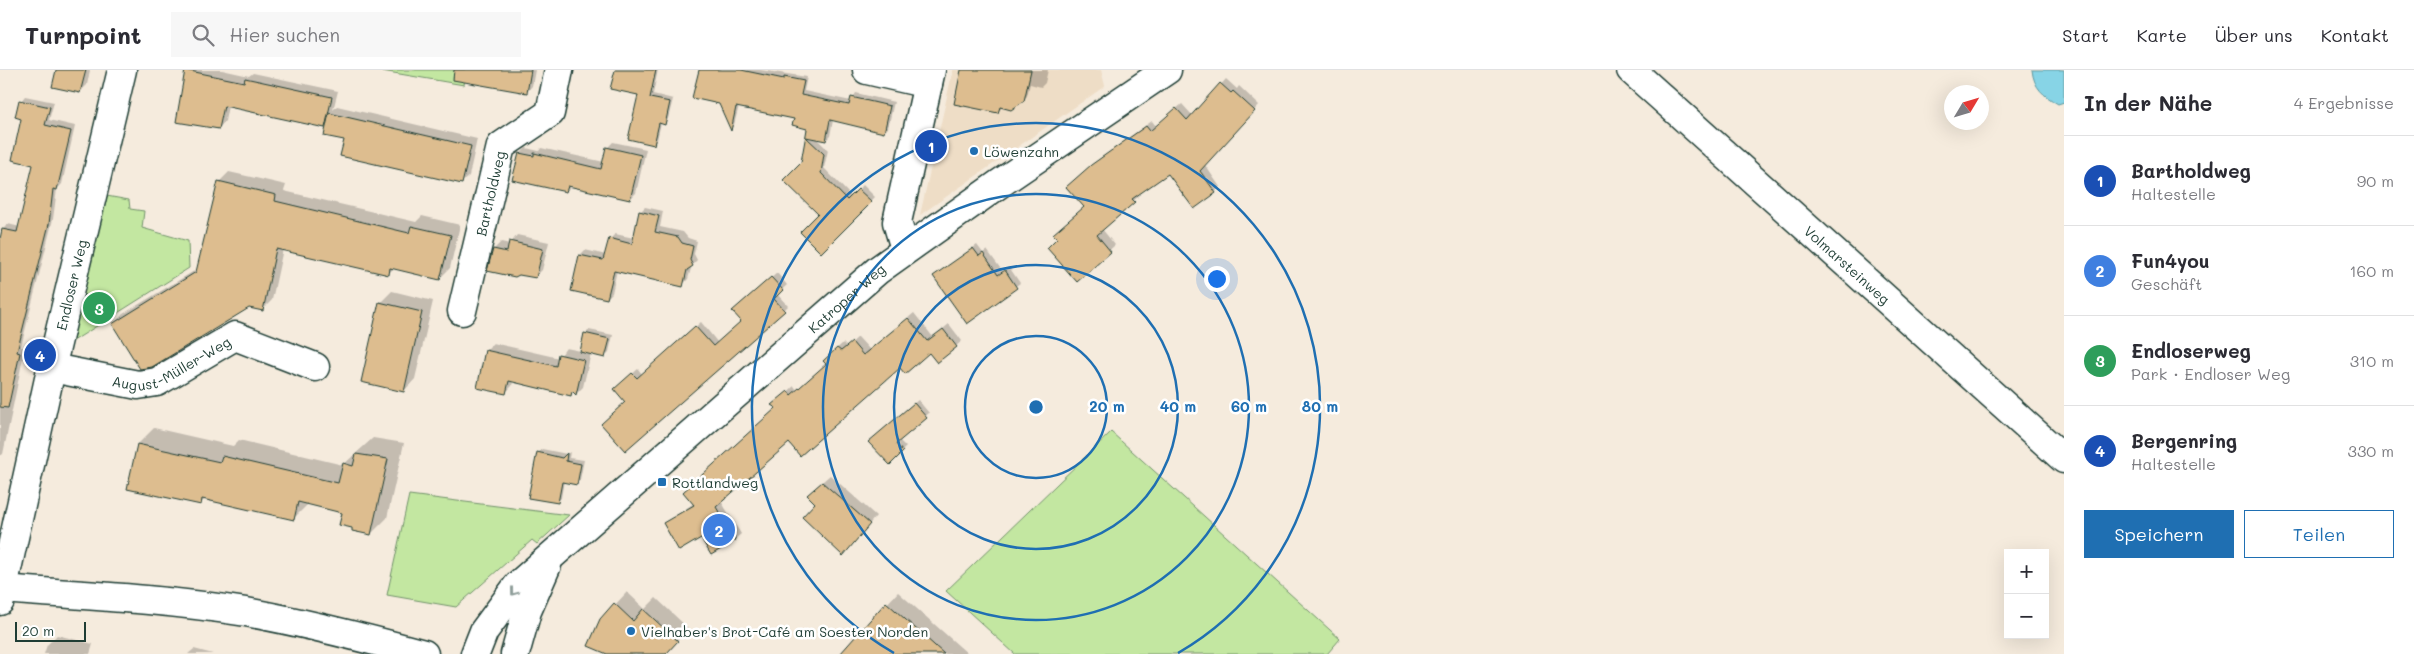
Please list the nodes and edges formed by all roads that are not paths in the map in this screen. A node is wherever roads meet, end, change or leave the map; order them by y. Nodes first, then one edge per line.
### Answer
1 (122, 70) edge
2 (559, 70) edge
3 (867, 70) edge
4 (1166, 70) edge
5 (1631, 70) edge
6 (930, 77) edge
7 (905, 249) junction
8 (462, 311) dead end
9 (316, 367) dead end
10 (52, 368) junction
11 (2064, 460) edge
12 (549, 559) junction
13 (1, 593) edge
14 (424, 654) edge
15 (475, 654) edge
16 (515, 654) edge

1 - 10 street, Endloser Weg
2 - 8 street, Bartholdweg
3 - 6 street
4 - 7 street, Katroper Weg
5 - 11 street, Volmarsteinweg
6 - 7 street
7 - 12 street, Katroper Weg
9 - 10 street, August-Müller-Weg
10 - 13 street, Endloser Weg
12 -> 15 street, Katroper Weg
12 - 16 street, Katroper Weg
13 - 14 street

